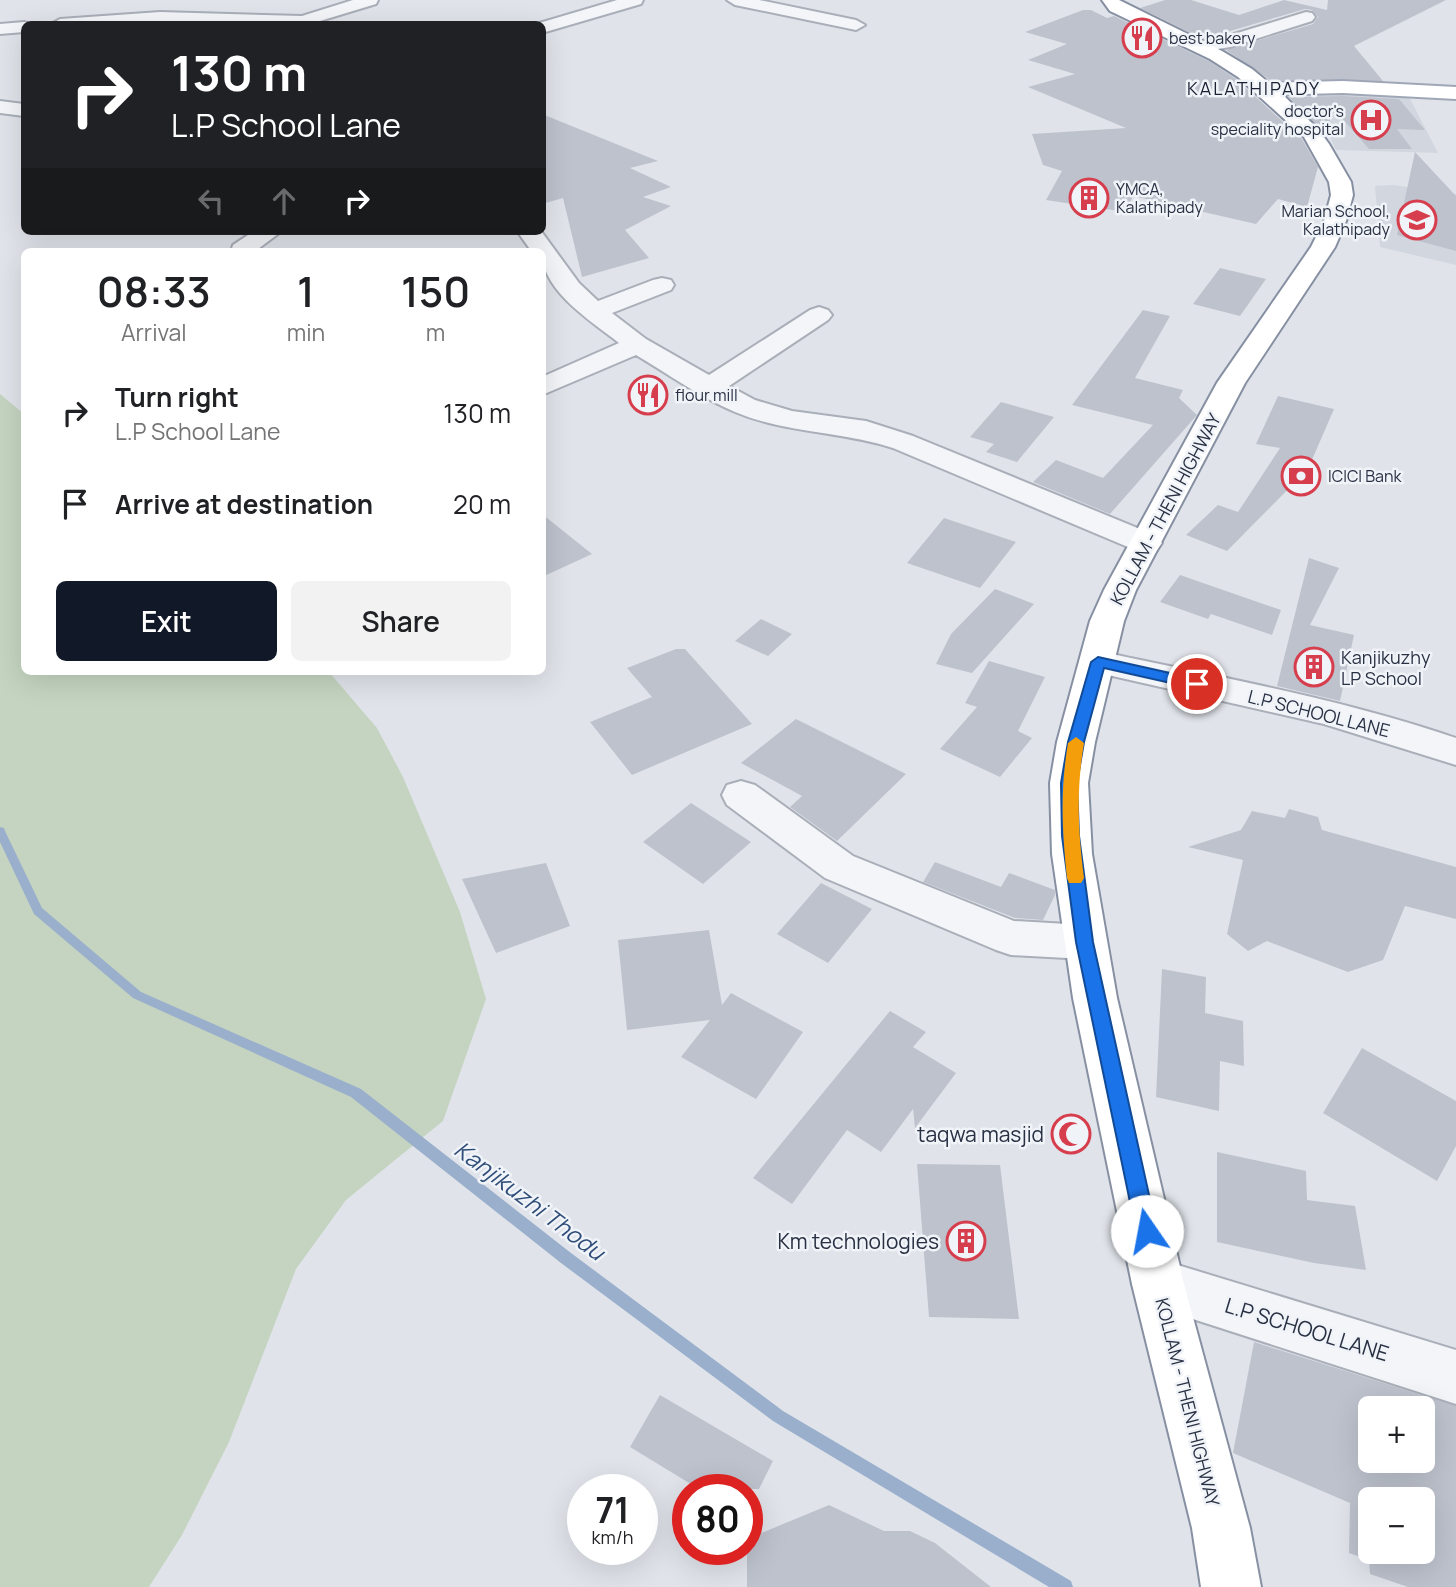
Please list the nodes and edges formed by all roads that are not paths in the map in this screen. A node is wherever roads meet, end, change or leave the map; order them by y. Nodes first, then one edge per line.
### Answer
1 (635, 0) edge
2 (738, 0) edge
3 (1106, 1) edge
4 (368, 9) edge
5 (1306, 16) dead end
6 (103, 21) edge
7 (303, 21) edge
8 (303, 21) edge
9 (856, 25) dead end
10 (21, 27) edge
11 (546, 27) edge
12 (0, 29) edge
13 (1200, 47) junction
14 (1264, 89) junction
15 (1456, 93) edge
16 (0, 107) edge
17 (21, 110) edge
18 (264, 235) edge
19 (244, 248) edge
20 (546, 255) edge
21 (662, 285) dead end
22 (594, 311) junction
23 (819, 315) dead end
24 (637, 345) junction
25 (546, 385) edge
26 (710, 387) junction
27 (1146, 543) junction
28 (1098, 662) junction
29 (1456, 752) edge
30 (741, 795) dead end
31 (1084, 942) junction
32 (1158, 1284) junction
33 (1456, 1377) edge
34 (1231, 1587) edge

1 - 11 street
2 - 9 street
3 - 13 main road, KOLLAM - THENI HIGHWAY
4 - 7 street
5 - 13 street
6 - 8 street
10 - 12 street
13 - 14 main road, KOLLAM - THENI HIGHWAY
14 - 15 main road
14 - 27 main road, KOLLAM - THENI HIGHWAY
16 - 17 street
18 - 19 street
20 - 22 street
21 - 22 street
22 - 24 street
23 - 26 street
24 - 25 street
24 - 26 street
26 - 27 street
27 - 28 main road, KOLLAM - THENI HIGHWAY
28 - 29 street, L.P SCHOOL LANE
28 - 31 main road, KOLLAM - THENI HIGHWAY
30 - 31 street
31 - 32 main road, KOLLAM - THENI HIGHWAY
32 - 33 street, L.P SCHOOL LANE
32 - 34 main road, KOLLAM - THENI HIGHWAY

